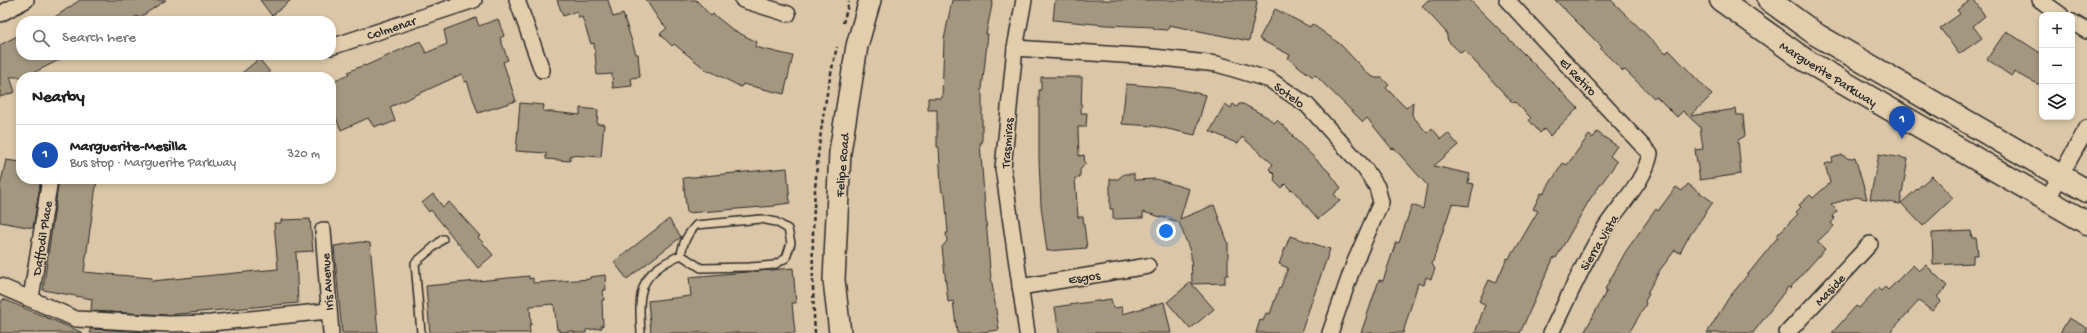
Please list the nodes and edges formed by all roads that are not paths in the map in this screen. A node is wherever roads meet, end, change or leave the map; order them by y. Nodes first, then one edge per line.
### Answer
1 (26, 0) edge
2 (474, 0) edge
3 (516, 0) edge
4 (742, 0) edge
5 (870, 0) edge
6 (1024, 0) edge
7 (1507, 0) edge
8 (1721, 0) edge
9 (1769, 0) edge
10 (2040, 0) edge
11 (2057, 12) edge
12 (0, 14) edge
13 (788, 14) dead end
14 (2075, 24) edge
15 (2087, 32) edge
16 (336, 45) edge
17 (1014, 48) junction
18 (542, 70) dead end
19 (2087, 128) edge
20 (1650, 154) joint
21 (2061, 175) junction
22 (49, 184) edge
23 (2087, 191) edge
24 (2047, 200) junction
25 (2087, 223) edge
26 (323, 230) dead end
27 (443, 239) dead end
28 (1870, 244) dead end
29 (682, 255) junction
30 (1148, 266) dead end
31 (0, 286) edge
32 (1020, 287) junction
33 (31, 298) junction
34 (328, 311) junction
35 (212, 328) edge
36 (331, 333) edge
37 (421, 333) edge
38 (641, 333) edge
39 (840, 333) edge
40 (1027, 333) edge
41 (1330, 333) edge
42 (1551, 333) edge
43 (1788, 333) edge

1 - 12 street
2 - 16 street, Colmenar
3 - 18 street
4 - 13 street
5 - 39 main road, Felipe Road
6 - 17 street, Trasmiras
7 - 20 street, El Retiro
8 - 24 main road, Marguerite Parkway
9 - 21 main road, Marguerite Parkway
10 - 11 street
14 - 15 street
17 - 32 street, Trasmiras
17 - 41 street, Sotelo
19 - 21 street
20 - 42 street, Sierra Vista
21 - 23 main road, Marguerite Parkway
21 - 24 street
22 - 33 street, Daffodil Place
24 - 25 main road, Marguerite Parkway
26 - 34 street, Iris Avenue
27 - 37 lane
28 - 43 street, Maside
29 - 29 lane
29 - 38 lane
30 - 32 street, Esgos
31 - 33 street
32 - 40 street, Trasmiras
33 - 35 street
34 - 35 street
34 - 36 street, Iris Avenue

